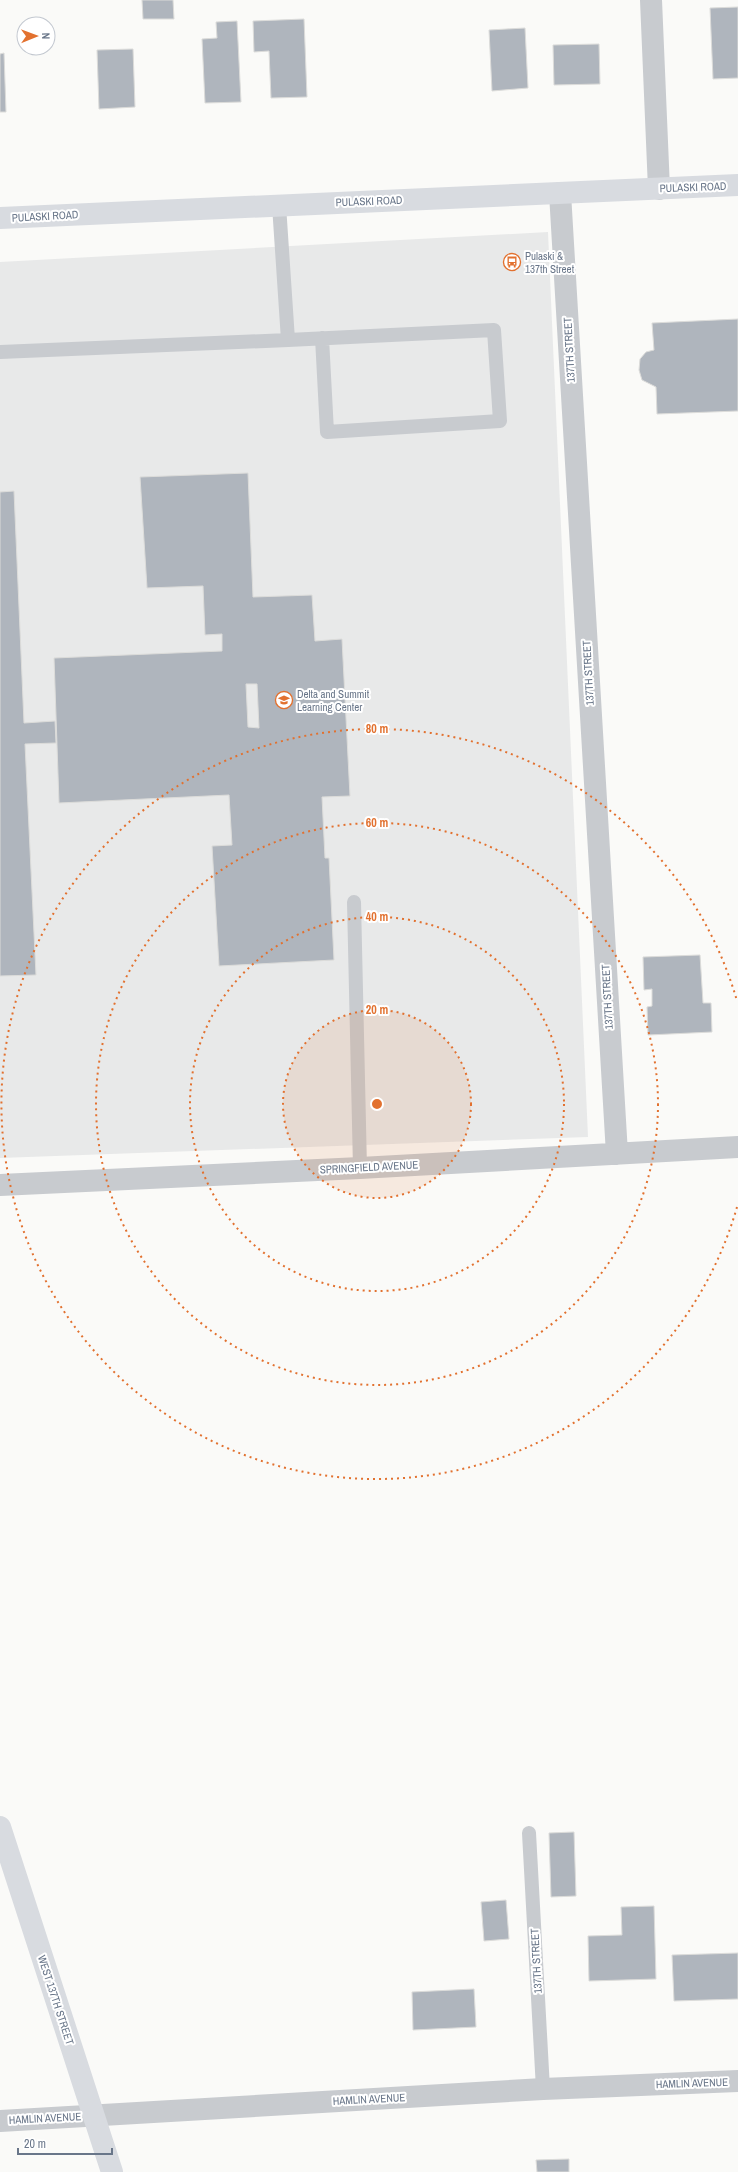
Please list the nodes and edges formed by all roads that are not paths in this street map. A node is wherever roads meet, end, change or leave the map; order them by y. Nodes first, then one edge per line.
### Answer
1 (651, 0) edge
2 (738, 185) edge
3 (660, 189) junction
4 (560, 193) junction
5 (279, 205) junction
6 (0, 218) edge
7 (322, 338) junction
8 (288, 340) junction
9 (0, 352) edge
10 (354, 902) dead end
11 (738, 1147) edge
12 (616, 1154) junction
13 (360, 1168) junction
14 (0, 1185) edge
15 (0, 1827) edge
16 (529, 1833) dead end
17 (738, 2081) edge
18 (543, 2089) junction
19 (95, 2116) junction
20 (0, 2121) edge
21 (112, 2172) edge

1 - 3 street
2 - 3 main road, PULASKI ROAD
3 - 4 main road, PULASKI ROAD
4 - 5 main road, PULASKI ROAD
4 - 12 street, 137TH STREET
5 - 6 main road, PULASKI ROAD
5 - 8 lane
7 - 7 lane
7 - 8 lane
8 - 9 lane
10 - 13 lane
11 - 12 street, SPRINGFIELD AVENUE
12 - 13 street, SPRINGFIELD AVENUE
13 - 14 street, SPRINGFIELD AVENUE
15 - 19 main road, WEST 137TH STREET
16 - 18 lane, 137TH STREET
17 - 18 street, HAMLIN AVENUE
18 - 19 street, HAMLIN AVENUE
19 - 20 street, HAMLIN AVENUE
19 - 21 main road, WEST 137TH STREET

